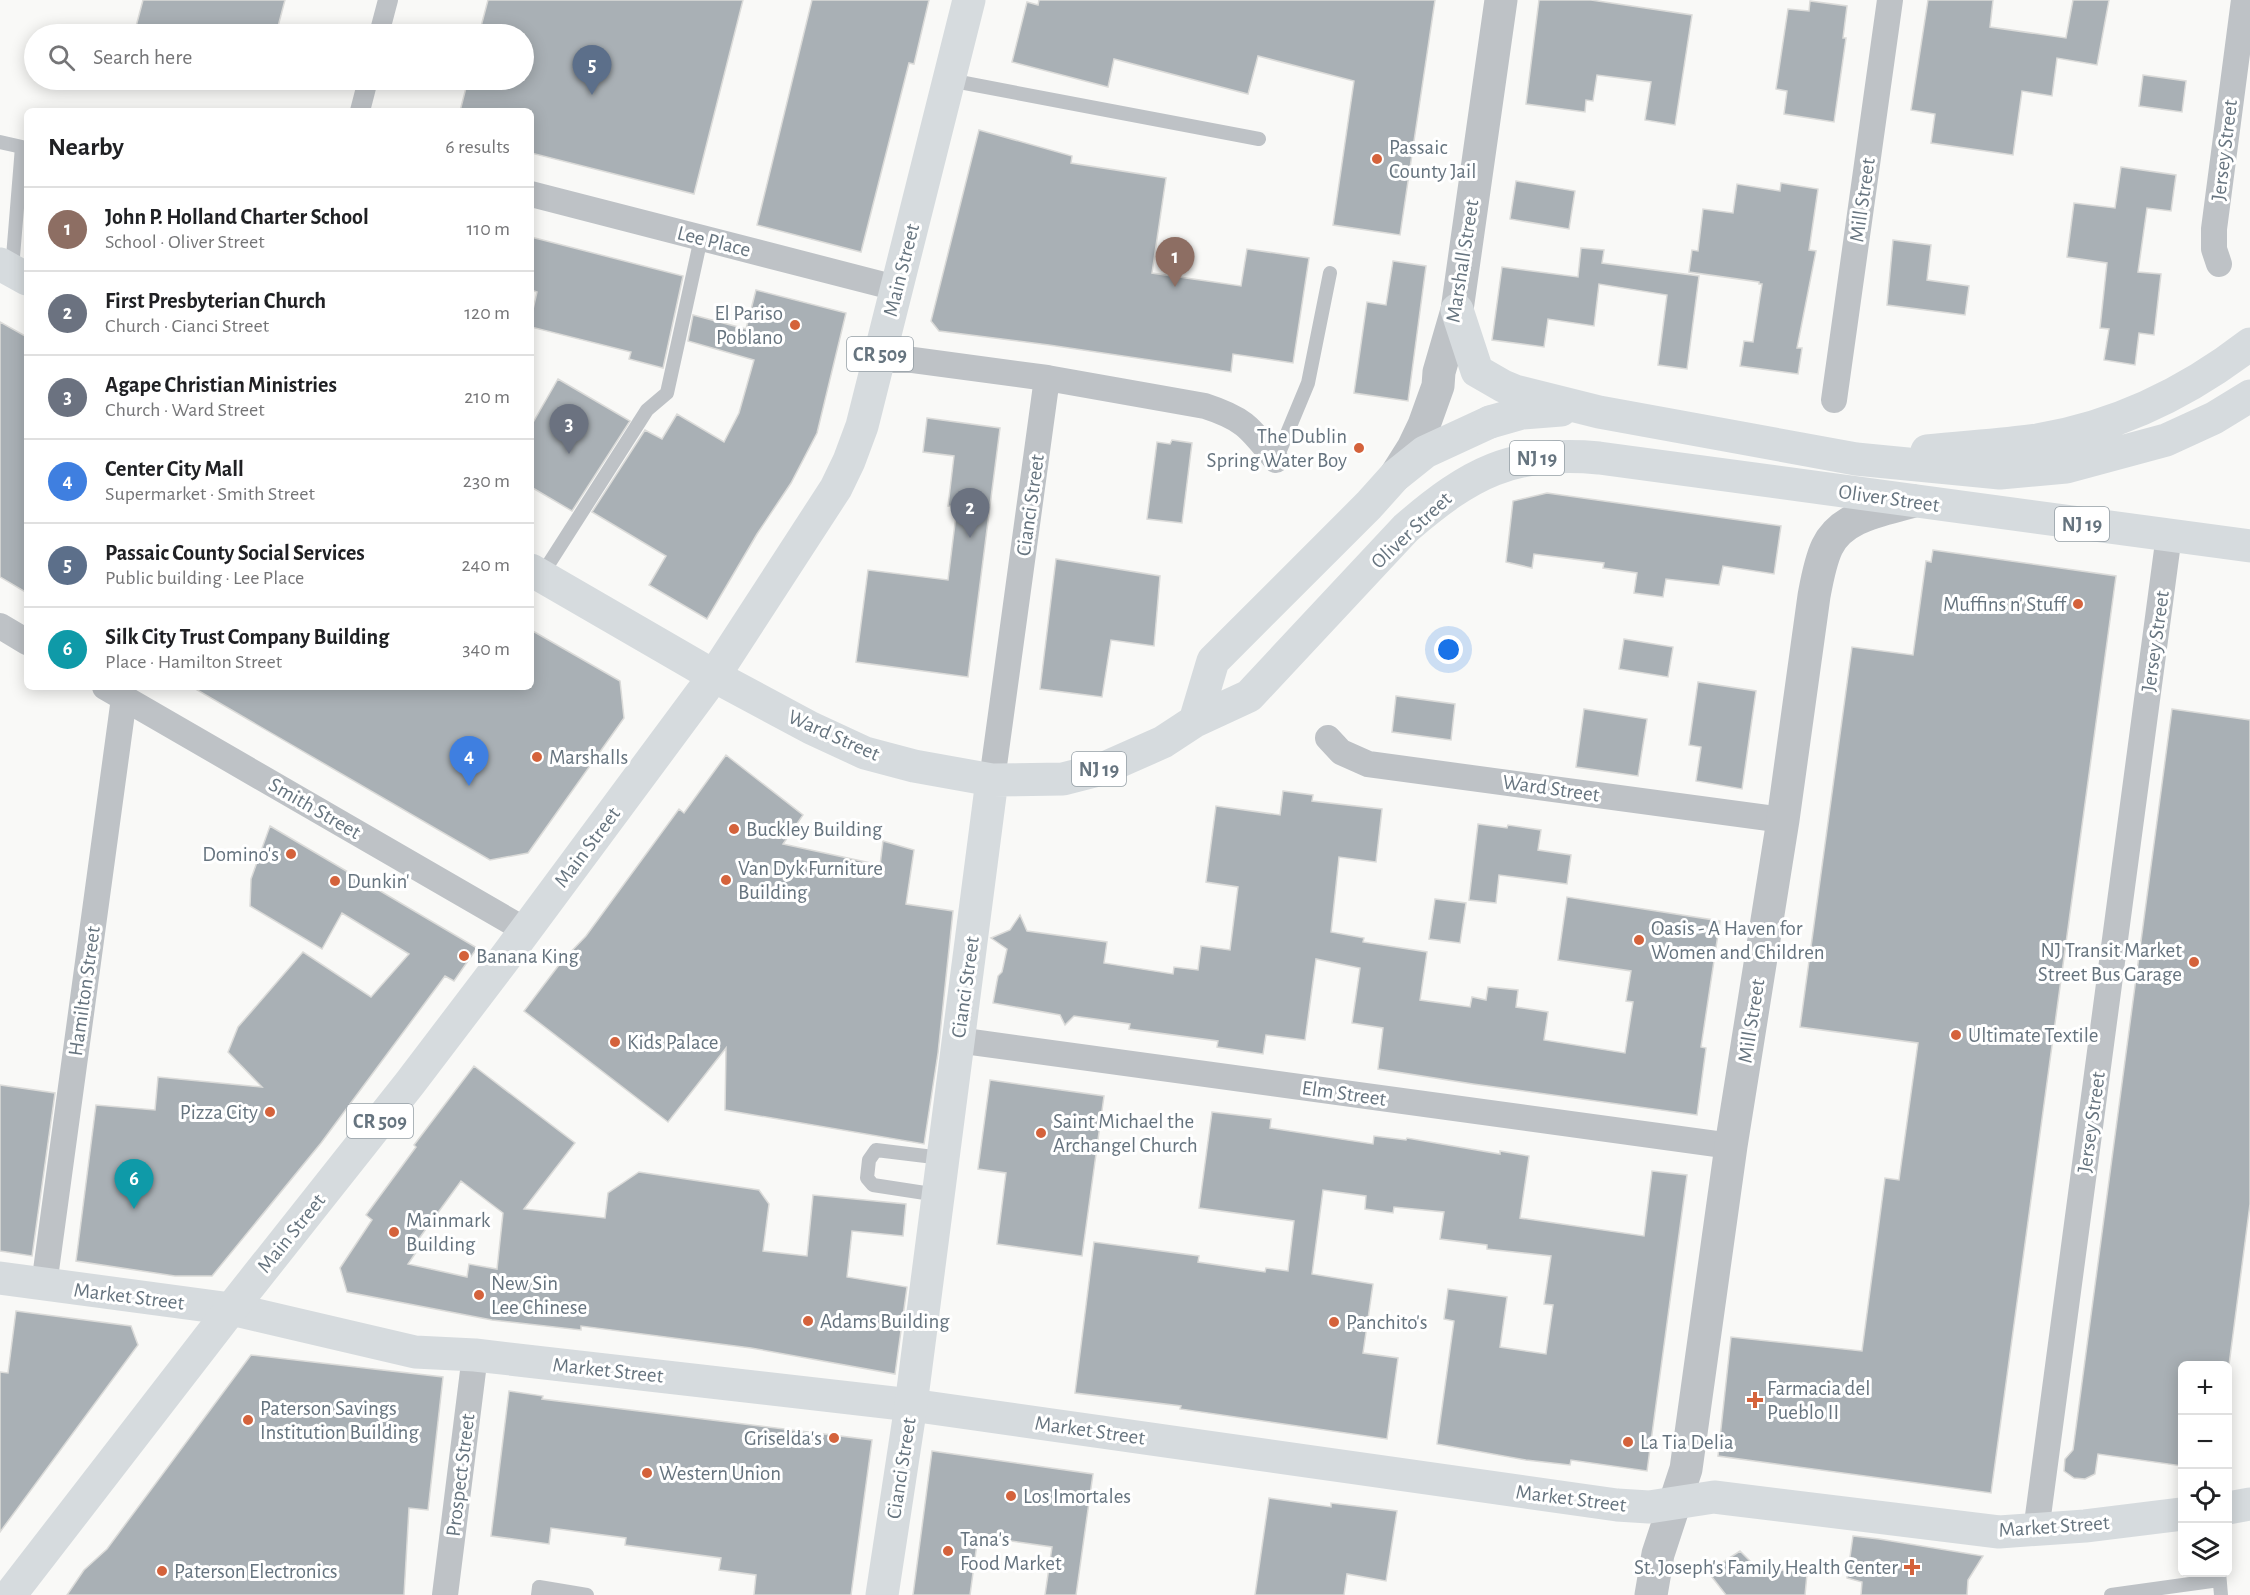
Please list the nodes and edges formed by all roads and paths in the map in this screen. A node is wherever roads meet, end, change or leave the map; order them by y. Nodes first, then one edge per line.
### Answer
1 (387, 0) edge
2 (969, 0) edge
3 (1501, 0) edge
4 (1890, 0) edge
5 (2244, 0) edge
6 (381, 24) edge
7 (949, 80) junction
8 (365, 90) edge
9 (361, 108) edge
10 (1259, 140) dead end
11 (0, 142) edge
12 (534, 195) edge
13 (701, 238) junction
14 (2219, 264) dead end
15 (13, 271) edge
16 (1330, 273) dead end
17 (896, 288) junction
18 (1457, 310) junction
19 (2250, 344) edge
20 (878, 360) junction
21 (1047, 378) junction
22 (2250, 396) edge
23 (1834, 400) dead end
24 (1599, 412) junction
25 (1856, 459) junction
26 (1276, 460) joint
27 (1395, 476) junction
28 (1914, 501) junction
29 (2169, 535) junction
30 (2250, 546) edge
31 (536, 573) edge
32 (0, 627) edge
33 (24, 640) edge
34 (714, 676) junction
35 (114, 692) edge
36 (1195, 722) junction
37 (1328, 738) dead end
38 (992, 780) junction
39 (1783, 820) junction
40 (525, 930) junction
41 (957, 1040) junction
42 (1731, 1146) junction
43 (943, 1158) junction
44 (938, 1195) junction
45 (0, 1278) edge
46 (44, 1285) junction
47 (231, 1309) junction
48 (475, 1355) junction
49 (911, 1405) junction
50 (1675, 1503) junction
51 (2250, 1504) edge
52 (2232, 1507) edge
53 (2178, 1514) edge
54 (2036, 1531) junction
55 (2213, 1577) edge
56 (2219, 1577) edge
57 (10, 1595) edge
58 (445, 1595) edge
59 (538, 1595) edge
60 (587, 1595) edge
61 (882, 1595) edge
62 (1651, 1595) edge
63 (2110, 1595) edge
64 (2221, 1595) edge

1 - 6 street
2 - 7 main road, Main Street / CR 509
3 - 18 street, Marshall Street
4 - 23 street, Mill Street
5 - 14 street, Jersey Street
7 - 10 lane
7 - 17 main road, Main Street / CR 509
8 - 9 street
11 - 15 lane
12 - 13 street, Lee Place
13 - 17 street, Lee Place
13 - 31 lane
16 - 26 lane
17 - 20 main road, Main Street / CR 509
18 - 24 main road
18 - 27 street, Marshall Street
19 - 25 main road
20 - 21 street
20 - 34 main road, Main Street / CR 509
21 - 26 street
21 - 38 street, Cianci Street
22 - 25 main road, NJ 19
24 - 25 main road, NJ 19
24 - 27 main road, NJ 19
27 - 36 main road, NJ 19
28 - 29 main road, Oliver Street / NJ 19
28 - 36 main road, Oliver Street / NJ 19
28 - 39 street, Mill Street
29 - 30 main road, Oliver Street / NJ 19
29 - 54 street, Jersey Street
31 - 34 main road, Ward Street
32 - 33 street
34 - 38 main road, Ward Street / NJ 19
34 - 40 main road, Main Street / CR 509
35 - 40 street, Smith Street
35 - 46 street, Hamilton Street
36 - 38 main road, Ward Street / NJ 19
37 - 39 street, Ward Street
38 - 41 main road, Cianci Street
39 - 42 street, Mill Street
40 - 47 main road, Main Street / CR 509
41 - 42 street, Elm Street
41 - 43 main road, Cianci Street
42 - 50 street, Mill Street
43 - 44 main road, Cianci Street
43 - 44 lane
44 - 49 main road, Cianci Street
45 - 46 main road, Market Street
46 - 47 main road, Market Street
47 - 48 main road, Market Street
47 - 57 main road, Main Street / CR 509
48 - 49 main road, Market Street
48 - 58 street, Prospect Street
49 - 50 main road, Market Street
49 - 61 main road, Cianci Street
50 - 54 main road, Market Street
50 - 62 street, Mill Street
51 - 52 main road
53 - 54 main road, Market Street
55 - 63 lane
56 - 64 lane
59 - 60 lane

